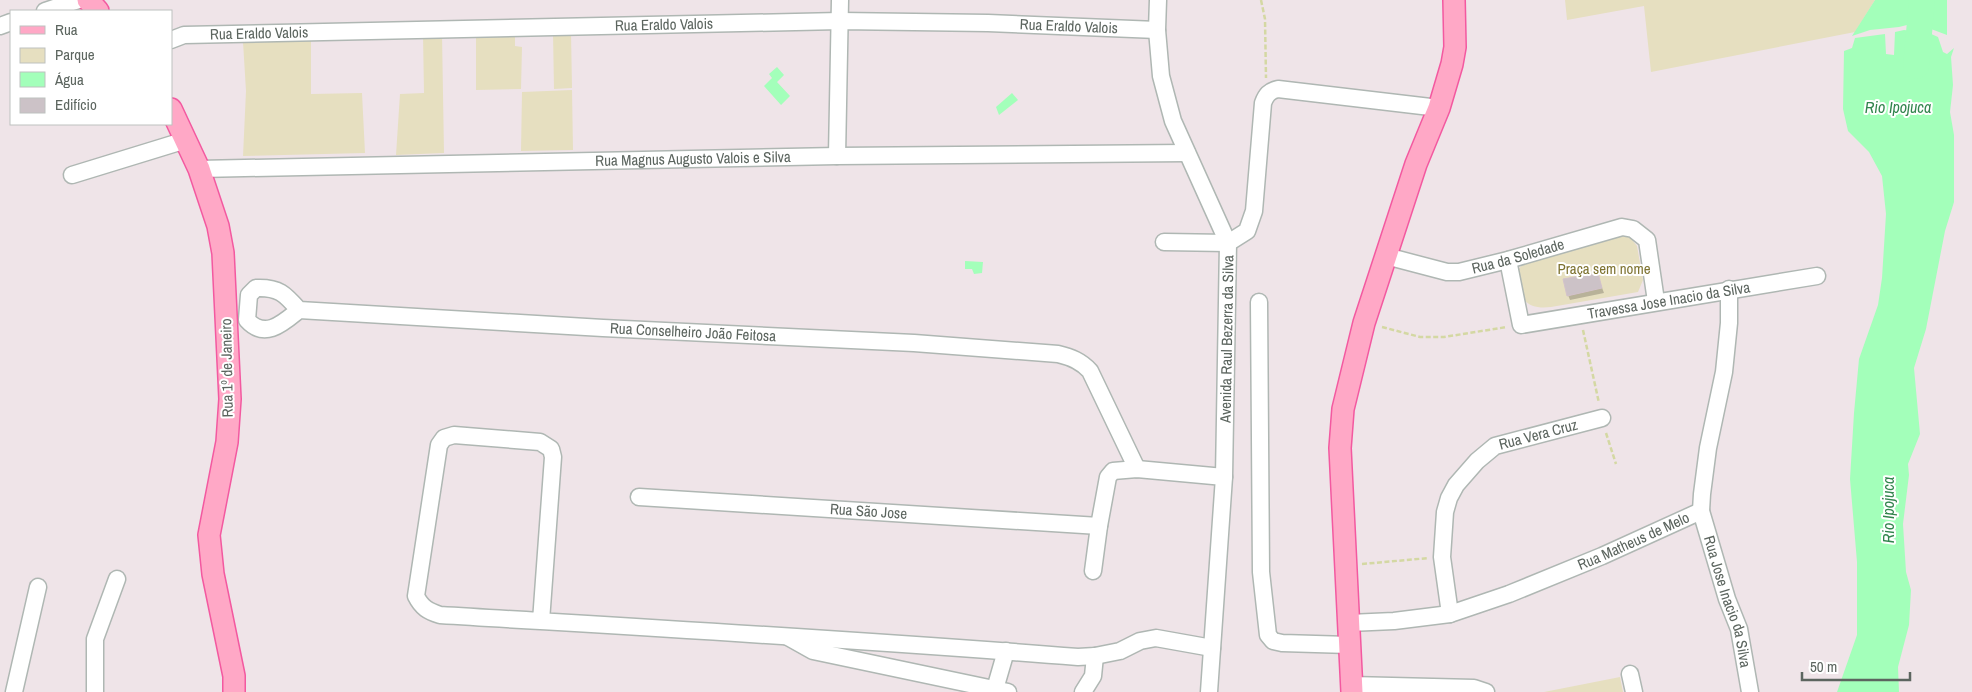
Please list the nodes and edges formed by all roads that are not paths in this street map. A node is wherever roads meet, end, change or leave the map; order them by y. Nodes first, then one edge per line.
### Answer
1 (79, 0) edge
2 (88, 0) edge
3 (840, 0) edge
4 (1158, 0) edge
5 (1454, 0) edge
6 (48, 10) edge
7 (97, 10) edge
8 (840, 22) junction
9 (1157, 30) junction
10 (172, 40) edge
11 (1439, 108) junction
12 (172, 110) edge
13 (186, 140) junction
14 (1187, 152) junction
15 (837, 156) junction
16 (199, 169) junction
17 (72, 175) dead end
18 (1164, 242) dead end
19 (1228, 243) junction
20 (1386, 256) junction
21 (1508, 260) junction
22 (1817, 276) dead end
23 (1729, 289) junction
24 (1656, 301) junction
25 (1259, 302) dead end
26 (299, 310) dead end
27 (1602, 418) road end
28 (1137, 469) junction
29 (1224, 477) junction
30 (639, 497) dead end
31 (1702, 511) junction
32 (1099, 526) junction
33 (1094, 571) dead end
34 (117, 578) dead end
35 (38, 587) dead end
36 (1450, 614) junction
37 (541, 621) junction
38 (1349, 623) junction
39 (786, 635) junction
40 (1349, 645) junction
41 (1212, 648) junction
42 (1006, 651) junction
43 (1095, 656) junction
44 (1630, 674) dead end
45 (1351, 688) edge
46 (1001, 691) edge
47 (14, 692) edge
48 (95, 692) edge
49 (234, 692) edge
50 (1083, 692) edge
51 (1209, 692) edge
52 (1486, 692) edge
53 (1634, 692) edge
54 (1750, 692) edge

1 - 6 street
2 - 7 main road
3 - 8 street
4 - 9 street, Avenida Raul Bezerra da Silva
5 - 11 main road
8 - 9 street, Rua Eraldo Valois
8 - 10 street, Rua Eraldo Valois
8 - 15 street
9 - 14 street, Avenida Raul Bezerra da Silva
11 - 19 street
11 - 20 main road
12 - 13 main road, Rua 1º de Janeiro
13 - 16 main road, Rua 1º de Janeiro
13 - 17 street
14 - 15 street, Rua Magnus Augusto Valois e Silva
14 - 19 street, Avenida Raul Bezerra da Silva
15 - 16 street, Rua Magnus Augusto Valois e Silva
16 - 49 main road, Rua 1º de Janeiro
18 - 19 street
19 - 29 street, Avenida Raul Bezerra da Silva
20 - 21 street, Rua da Soledade
20 - 38 main road
21 - 24 street, Travessa Jose Inacio da Silva
21 - 24 street, Rua da Soledade
22 - 23 street, Travessa Jose Inacio da Silva
23 - 24 street, Travessa Jose Inacio da Silva
23 - 31 street, Rua Matheus de Melo
25 - 40 street
26 - 28 street, Rua Conselheiro João Feitosa
27 - 36 street, Rua Vera Cruz
28 - 29 street
28 - 32 street
29 - 41 street, Avenida Raul Bezerra da Silva
30 - 32 street, Rua São Jose
31 - 36 street, Rua Matheus de Melo
31 - 54 street, Rua Jose Inacio da Silva
32 - 33 street
34 - 48 street
35 - 47 street
36 - 38 street, Rua Matheus de Melo
37 - 37 street
37 - 39 street
38 - 40 main road
39 - 42 street
39 - 46 street
40 - 45 main road
41 - 43 street
41 - 51 street, Avenida Raul Bezerra da Silva
42 - 43 street
42 - 46 street
43 - 50 street
44 - 53 street
45 - 52 street

